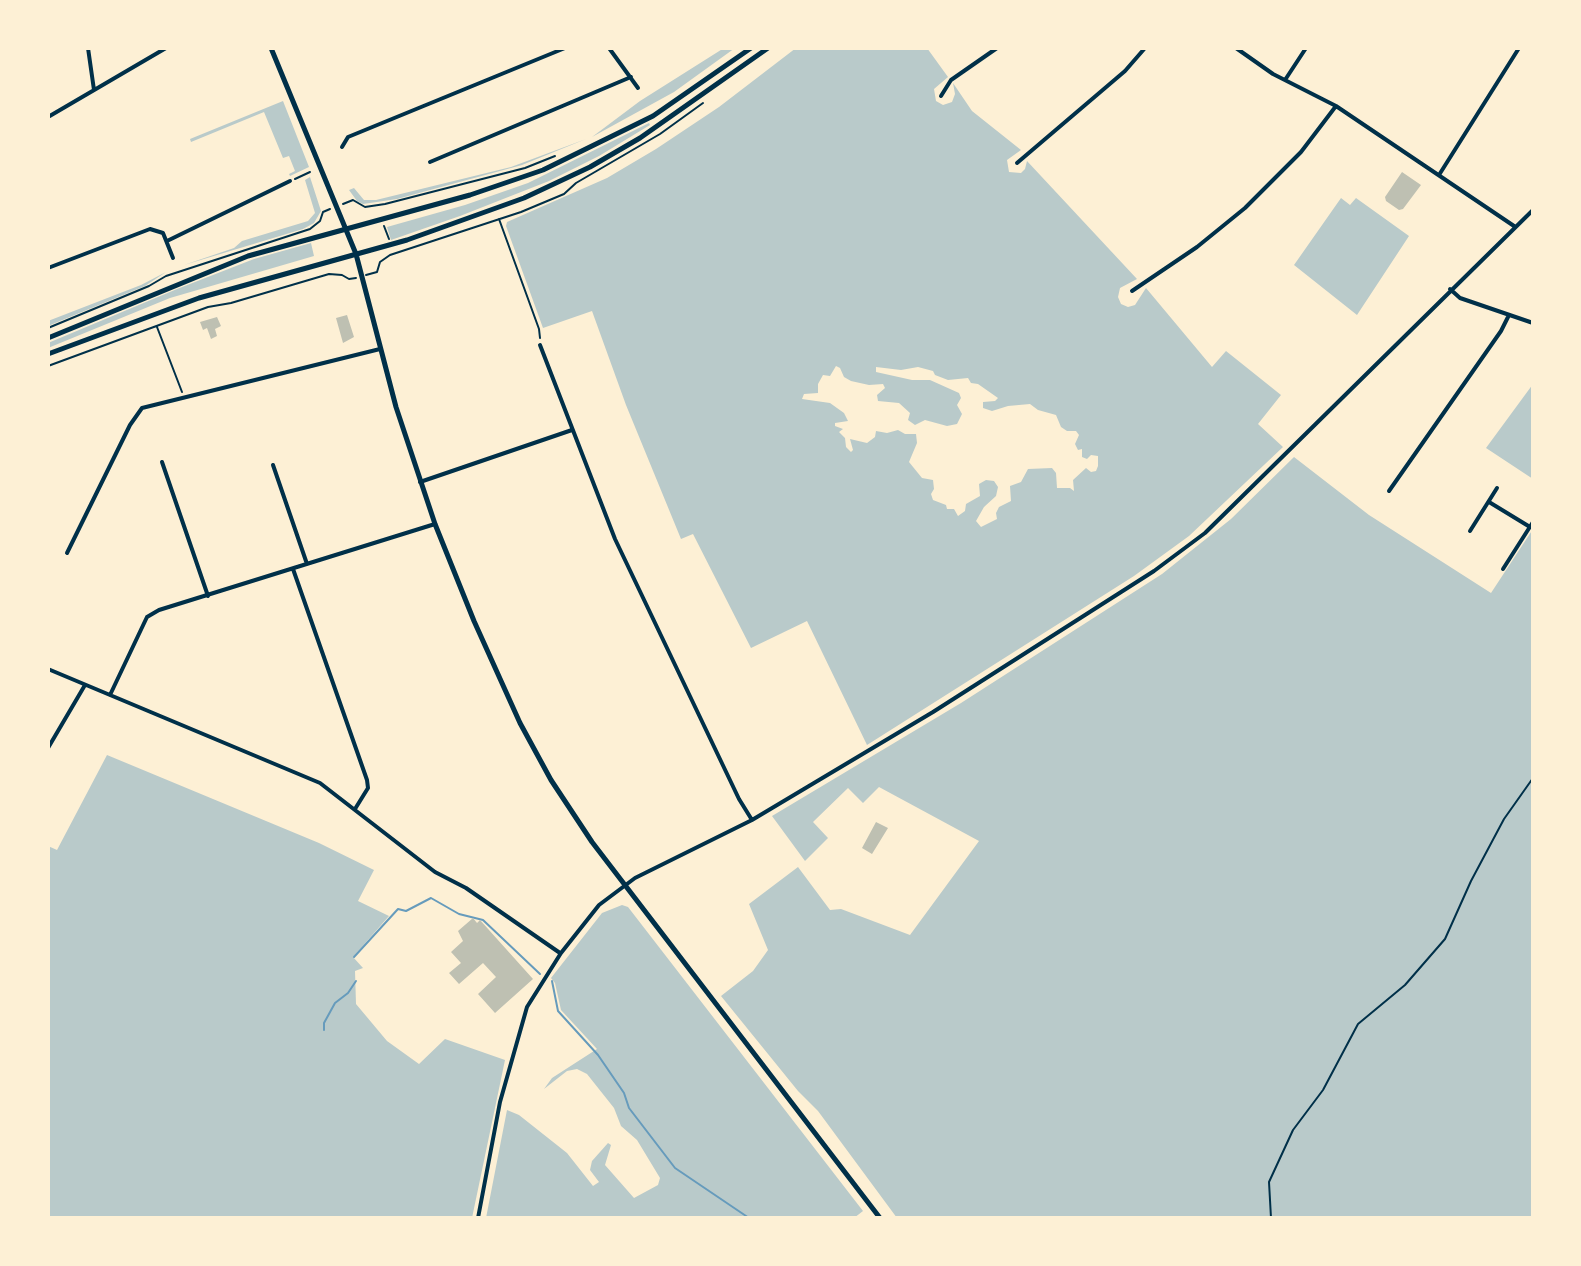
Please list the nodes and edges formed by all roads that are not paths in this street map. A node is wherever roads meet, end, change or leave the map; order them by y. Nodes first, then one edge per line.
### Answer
1 (88, 48) edge
2 (166, 48) edge
3 (271, 48) edge
4 (565, 48) edge
5 (609, 48) edge
6 (751, 48) edge
7 (768, 48) edge
8 (997, 48) edge
9 (1145, 48) edge
10 (1236, 48) edge
11 (1306, 48) edge
12 (1519, 48) edge
13 (631, 77) junction
14 (1285, 80) junction
15 (638, 88) dead end
16 (94, 90) junction
17 (941, 96) dead end
18 (1336, 106) junction
19 (48, 117) edge
20 (342, 147) dead end
21 (430, 162) dead end
22 (1017, 163) dead end
23 (1439, 175) junction
24 (290, 181) road end
25 (1533, 210) edge
26 (1514, 226) junction
27 (347, 228) junction
28 (167, 241) junction
29 (356, 254) junction
30 (173, 258) dead end
31 (48, 268) edge
32 (1450, 289) junction
33 (1132, 291) dead end
34 (1509, 315) junction
35 (1533, 323) edge
36 (48, 338) edge
37 (540, 345) road end
38 (380, 349) junction
39 (48, 354) edge
40 (572, 430) junction
41 (162, 462) dead end
42 (273, 465) dead end
43 (420, 482) junction
44 (1497, 488) dead end
45 (1389, 491) dead end
46 (1489, 502) junction
47 (435, 524) junction
48 (1532, 525) edge
49 (1470, 531) dead end
50 (67, 553) dead end
51 (307, 564) junction
52 (293, 569) junction
53 (1503, 569) dead end
54 (208, 596) junction
55 (48, 669) edge
56 (85, 685) junction
57 (110, 695) junction
58 (48, 748) edge
59 (355, 809) junction
60 (752, 820) junction
61 (624, 886) junction
62 (561, 953) junction
63 (478, 1218) edge
64 (880, 1218) edge

1 - 16 street
2 - 16 street
3 - 27 main road
4 - 20 street
5 - 13 street
6 - 27 main road
7 - 29 main road
8 - 17 street
9 - 22 street
10 - 14 street
11 - 14 street
12 - 23 street
13 - 15 street
13 - 21 street
14 - 18 street
16 - 19 street
18 - 23 street
18 - 33 street
23 - 26 street
24 - 28 street
25 - 26 street
26 - 32 street
27 - 29 main road
27 - 36 main road
28 - 30 street
28 - 31 street
29 - 38 main road
29 - 39 main road
32 - 34 street
32 - 60 street
34 - 35 street
34 - 45 street
37 - 40 street
38 - 43 main road
38 - 50 street
40 - 43 street
40 - 60 street
41 - 54 street
42 - 51 street
43 - 47 main road
44 - 46 street
46 - 48 street
46 - 49 street
47 - 51 street
47 - 61 main road
48 - 53 street
51 - 52 street
52 - 54 street
52 - 59 street
54 - 57 street
55 - 56 street
56 - 57 street
56 - 58 street
57 - 59 street
59 - 62 street
60 - 61 street
61 - 62 street
61 - 64 main road
62 - 63 street

